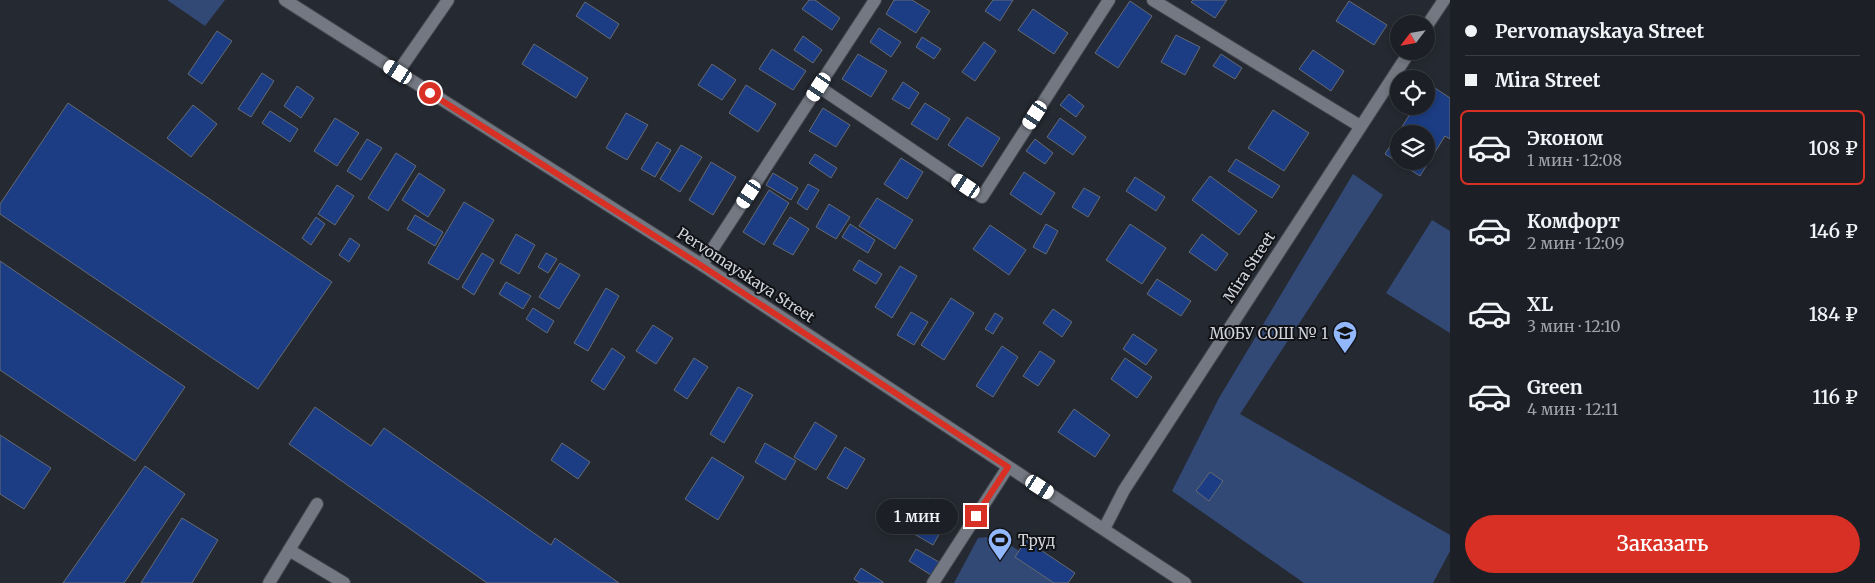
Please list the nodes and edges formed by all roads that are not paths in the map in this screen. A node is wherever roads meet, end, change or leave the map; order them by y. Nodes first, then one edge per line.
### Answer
1 (285, 0) edge
2 (448, 0) edge
3 (875, 0) edge
4 (1109, 0) edge
5 (1153, 0) edge
6 (1444, 0) edge
7 (1434, 15) edge
8 (1404, 60) edge
9 (398, 72) junction
10 (819, 87) junction
11 (1360, 126) junction
12 (702, 266) junction
13 (1008, 467) junction
14 (317, 504) dead end
15 (1104, 529) junction
16 (289, 550) junction
17 (269, 583) edge
18 (344, 583) edge
19 (933, 583) edge
20 (1185, 583) edge

1 - 9 street, Pervomayskaya Street
2 - 9 street
3 - 10 street
4 - 10 street
5 - 11 street
6 - 7 street
8 - 11 street, Mira Street
9 - 12 street, Pervomayskaya Street
10 - 12 street
11 - 15 street, Mira Street
12 - 13 street, Pervomayskaya Street
13 - 15 street, Pervomayskaya Street
13 - 19 street
14 - 16 street
15 - 20 street, Pervomayskaya Street
16 - 17 street
16 - 18 street

